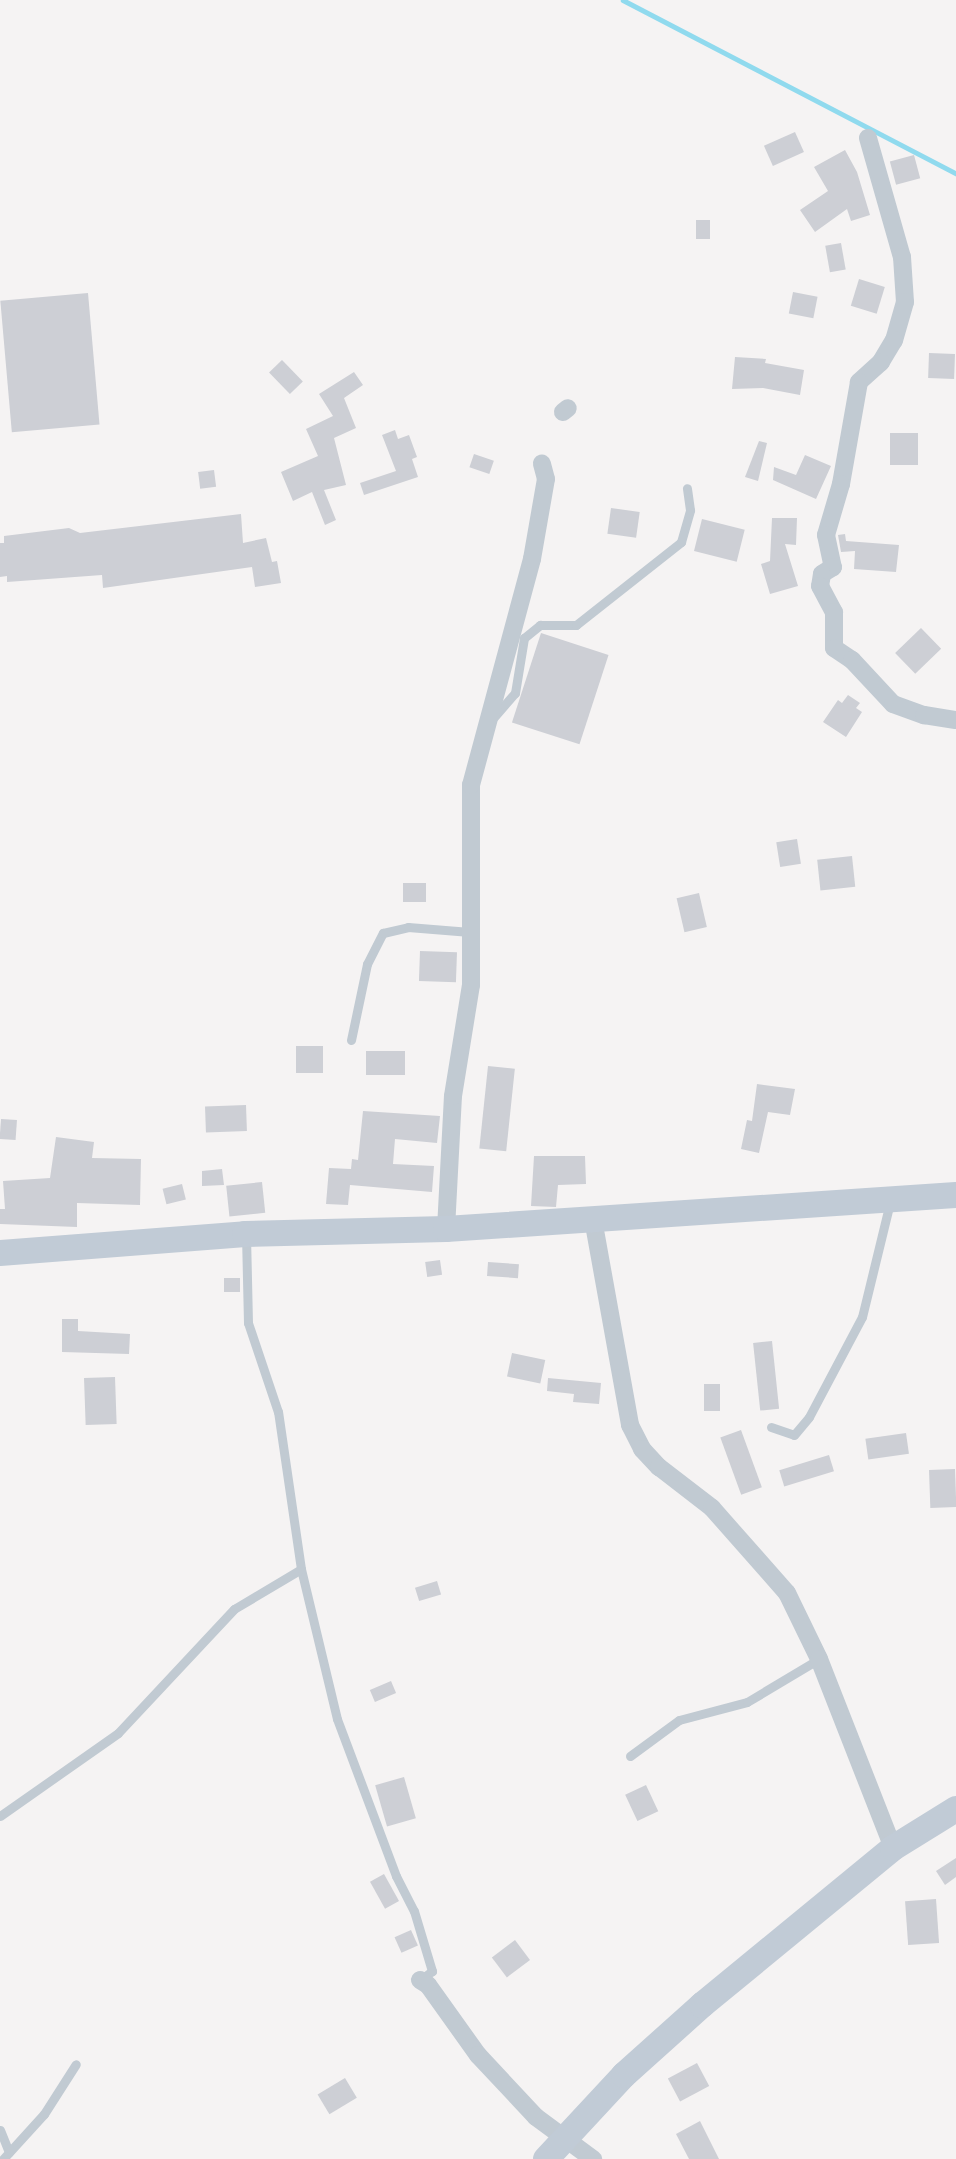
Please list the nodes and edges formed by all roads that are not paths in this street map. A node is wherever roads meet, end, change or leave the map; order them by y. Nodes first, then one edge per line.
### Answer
1 (867, 138) dead end
2 (542, 464) dead end
3 (687, 488) dead end
4 (956, 720) edge
5 (490, 721) junction
6 (470, 932) junction
7 (351, 1040) dead end
8 (956, 1194) edge
9 (891, 1197) junction
10 (593, 1219) junction
11 (446, 1229) junction
12 (245, 1234) junction
13 (0, 1253) edge
14 (771, 1427) dead end
15 (301, 1569) junction
16 (819, 1659) junction
17 (630, 1756) dead end
18 (956, 1809) edge
19 (0, 1816) edge
20 (892, 1848) junction
21 (420, 1980) joint
22 (76, 2064) dead end
23 (0, 2130) edge
24 (563, 2140) junction
25 (6, 2155) edge
26 (546, 2159) edge
27 (593, 2159) edge

1 - 4 street
2 - 5 street
3 - 5 lane
5 - 6 street
6 - 7 lane
6 - 11 street
8 - 9 main road
9 - 10 main road
9 - 14 lane
10 - 11 main road
10 - 16 street
11 - 12 main road
12 - 13 main road
12 - 15 lane
15 - 19 lane
15 - 21 lane
16 - 17 lane
16 - 20 street
18 - 20 main road
20 - 24 main road
21 - 24 street
22 - 25 lane
23 - 25 lane
24 - 26 main road
24 - 27 street

